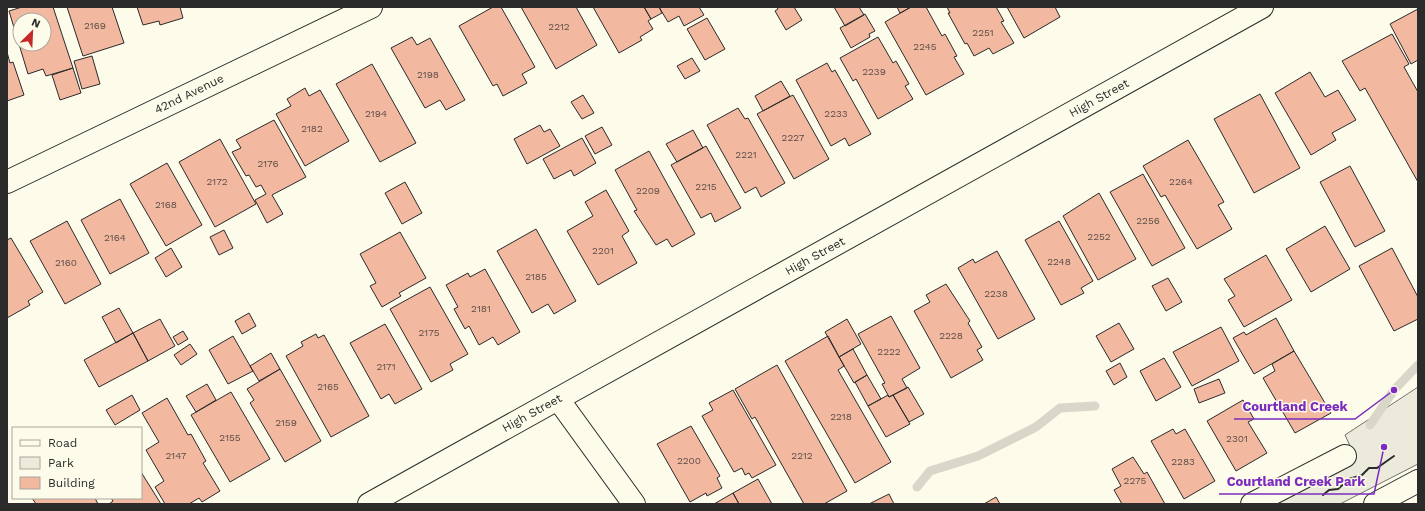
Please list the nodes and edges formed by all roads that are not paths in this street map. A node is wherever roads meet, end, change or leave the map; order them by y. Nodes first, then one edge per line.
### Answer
1 (371, 7) edge
2 (1262, 7) edge
3 (7, 182) edge
4 (558, 399) junction
5 (1345, 456) dead end
6 (1418, 482) edge
7 (369, 504) edge
8 (634, 504) edge
9 (1252, 504) edge
10 (1374, 504) edge

1 - 3 main road, 42nd Avenue
2 - 4 main road, High Street
4 - 7 main road, High Street
4 - 8 main road
5 - 9 main road
6 - 10 main road

